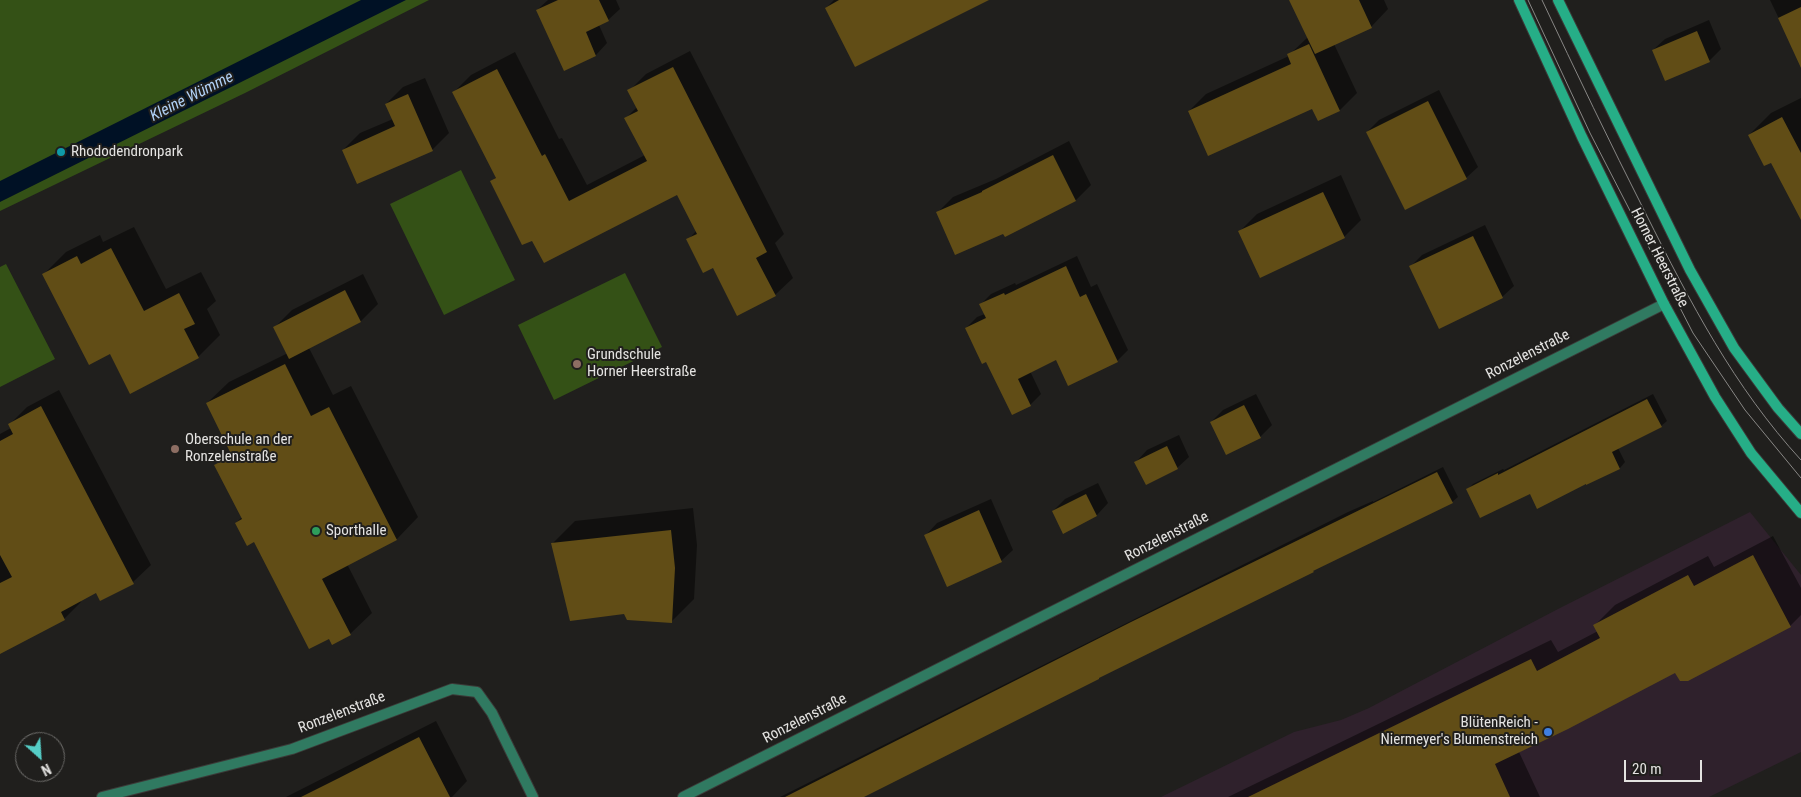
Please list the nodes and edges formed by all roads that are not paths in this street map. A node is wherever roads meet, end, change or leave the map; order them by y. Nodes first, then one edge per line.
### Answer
1 (1519, 0) edge
2 (1558, 0) edge
3 (1664, 304) junction
4 (1801, 434) edge
5 (1801, 513) edge
6 (102, 797) edge
7 (533, 797) edge
8 (683, 797) edge

1 - 3 main road, Horner Heerstraße
2 - 4 main road, Horner Heerstraße
3 - 5 main road, Horner Heerstraße
3 - 8 street, Ronzelenstraße
6 - 7 street, Ronzelenstraße

